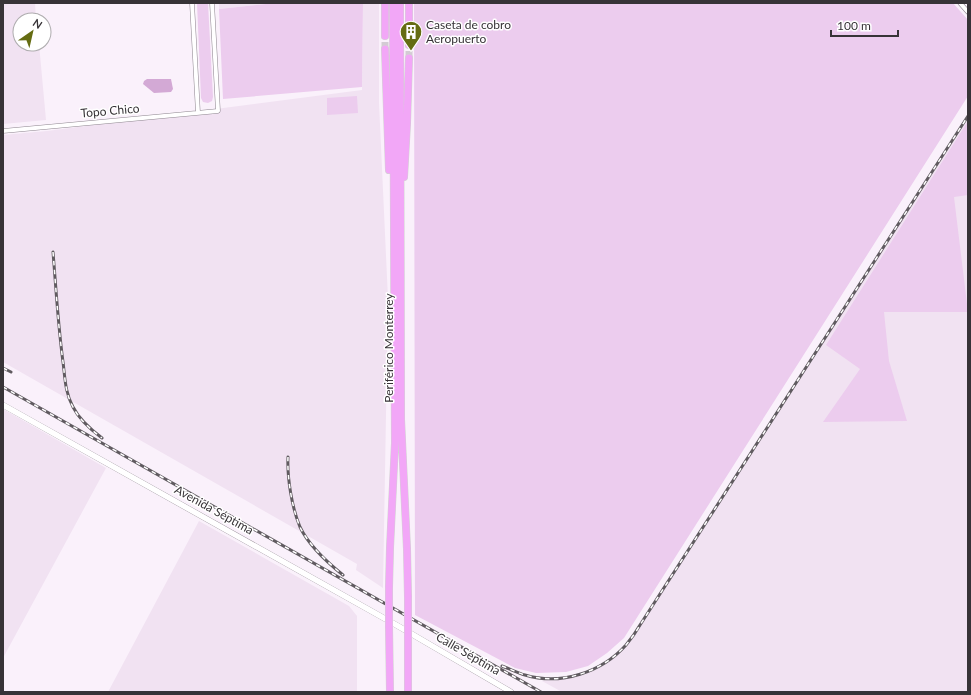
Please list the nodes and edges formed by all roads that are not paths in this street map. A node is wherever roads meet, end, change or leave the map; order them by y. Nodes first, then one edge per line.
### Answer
1 (192, 3) edge
2 (212, 3) edge
3 (385, 3) edge
4 (393, 3) edge
5 (400, 3) edge
6 (409, 3) edge
7 (960, 3) edge
8 (968, 12) edge
9 (385, 36) tunnel mouth
10 (409, 45) tunnel mouth
11 (385, 49) tunnel mouth
12 (409, 58) tunnel mouth
13 (198, 113) junction
14 (3, 131) edge
15 (397, 195) junction
16 (3, 405) edge
17 (411, 636) junction
18 (390, 692) edge
19 (408, 692) edge
20 (511, 692) edge

1 - 13 street
2 - 13 street, Topo Chico
3 - 9 highway
4 - 15 highway, Periférico Monterrey
5 - 15 highway, Periférico Monterrey
6 - 10 highway
7 - 8 street
11 - 15 highway
12 - 15 highway
13 - 14 street, Topo Chico
15 - 17 highway, Periférico Monterrey, bridge
15 - 18 highway, Periférico Monterrey, bridge
16 - 17 street, Avenida Séptima
17 - 19 highway, Periférico Monterrey
17 - 20 street, Calle Séptima

